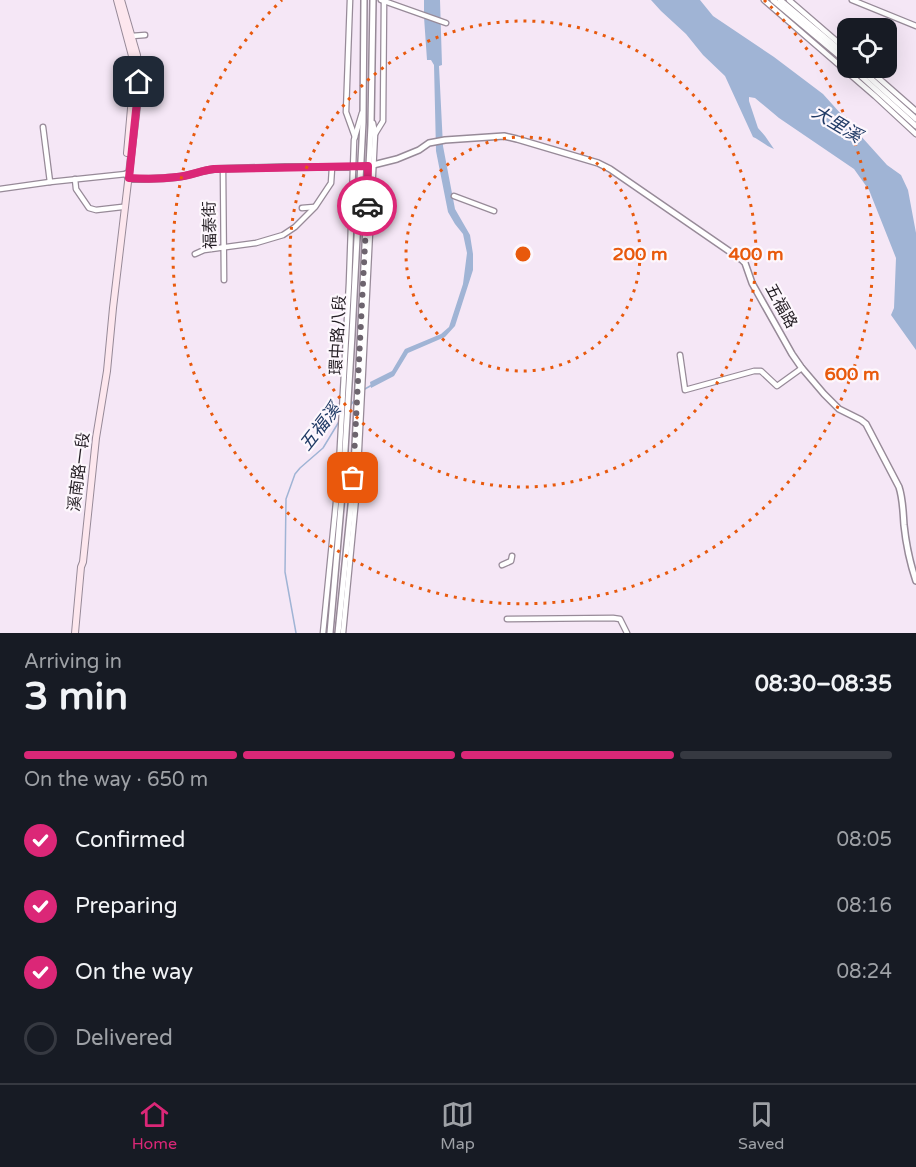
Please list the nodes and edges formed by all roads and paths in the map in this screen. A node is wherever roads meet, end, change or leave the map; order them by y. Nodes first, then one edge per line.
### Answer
1 (119, 0) edge
2 (350, 0) edge
3 (364, 0) edge
4 (373, 0) edge
5 (383, 0) edge
6 (764, 0) edge
7 (773, 0) edge
8 (780, 0) edge
9 (789, 0) edge
10 (852, 0) edge
11 (446, 23) dead end
12 (916, 26) edge
13 (129, 34) junction
14 (145, 35) dead end
15 (837, 41) edge
16 (837, 48) edge
17 (837, 54) edge
18 (865, 78) edge
19 (869, 78) edge
20 (873, 78) edge
21 (881, 90) junction
22 (363, 111) junction
23 (371, 111) junction
24 (916, 111) edge
25 (916, 118) edge
26 (916, 126) edge
27 (43, 127) dead end
28 (375, 134) junction
29 (916, 134) edge
30 (355, 137) junction
31 (371, 166) junction
32 (357, 167) junction
33 (332, 168) junction
34 (223, 169) junction
35 (127, 176) junction
36 (75, 179) junction
37 (50, 182) junction
38 (0, 189) edge
39 (454, 196) dead end
40 (123, 205) junction
41 (315, 207) junction
42 (302, 208) dead end
43 (494, 211) dead end
44 (224, 248) junction
45 (195, 254) dead end
46 (224, 280) dead end
47 (680, 355) dead end
48 (802, 368) junction
49 (345, 410) junction
50 (340, 484) junction
51 (355, 484) junction
52 (512, 556) dead end
53 (502, 565) dead end
54 (916, 581) edge
55 (507, 619) dead end
56 (75, 633) edge
57 (323, 633) edge
58 (330, 633) edge
59 (338, 633) edge
60 (343, 633) edge
61 (627, 633) edge

1 - 13 main road, 溪南路一段
2 - 30 street, 環中路八段
3 - 22 street, 環中路八段
4 - 23 street, 環中路八段
5 - 11 street
5 - 28 street, 環中路八段
6 - 21 street
7 - 17 street
8 - 16 street
9 - 15 street
10 - 12 street
13 - 14 street
13 - 35 main road, 溪南路一段
18 - 21 street
19 - 21 street
20 - 21 street
21 - 24 street
21 - 25 street
21 - 26 street
21 - 29 street
22 - 30 street, 環中路八段
22 - 32 street, 環中路八段
23 - 28 street, 環中路八段
23 - 31 street, 環中路八段
27 - 37 street
28 - 31 street, 環中路八段
30 - 32 street, 環中路八段
31 - 32 street
31 - 48 street, 五福路
31 - 51 street, 環中路八段
32 - 33 street
32 - 49 street, 環中路八段
32 - 49 street, 環中路八段
33 - 34 street
33 - 41 street
34 - 35 street
34 - 44 street, 福泰街
35 - 36 street
35 - 40 main road, 溪南路一段
36 - 37 street
36 - 40 street
37 - 38 street
39 - 43 street
40 - 56 main road, 溪南路一段
41 - 42 street
41 - 44 street
44 - 45 street
44 - 46 street, 福泰街
47 - 48 street
48 - 54 street, 五福路
49 - 50 street, 環中路八段
49 - 50 street, 環中路八段
50 - 51 street
50 - 57 street, 環中路八段
50 - 58 street, 環中路八段
51 - 59 street, 環中路八段
51 - 60 street, 環中路八段
52 - 53 street
55 - 61 street

